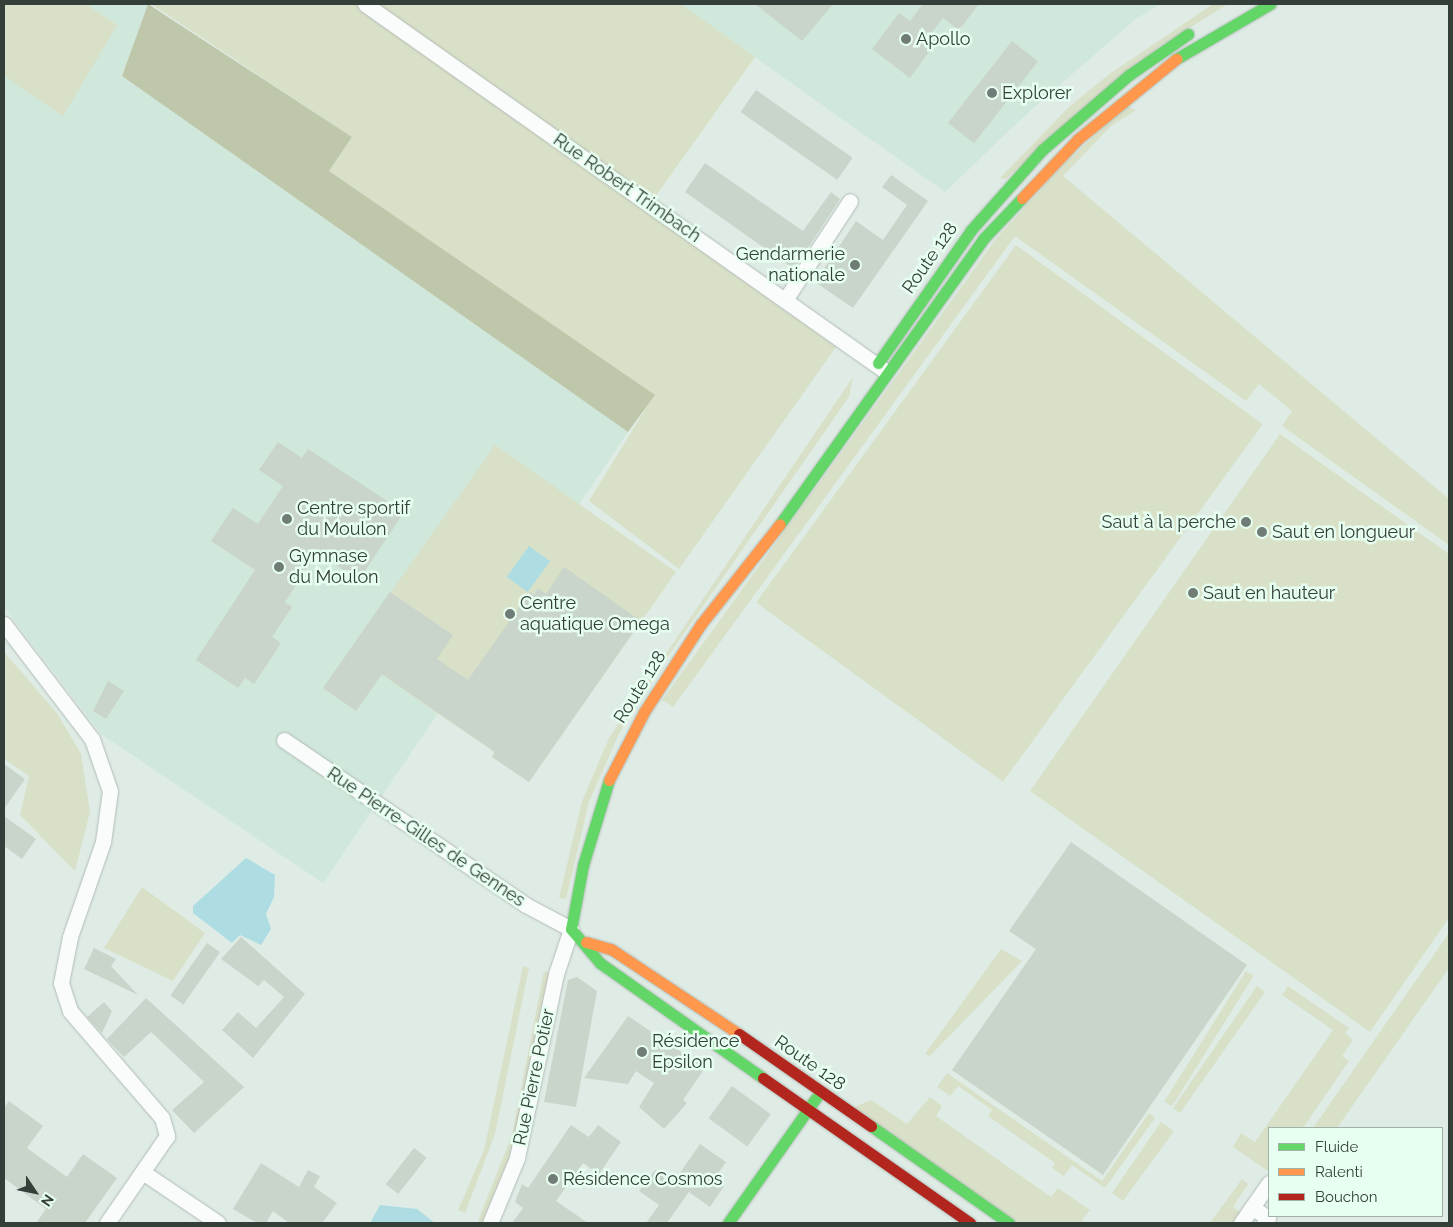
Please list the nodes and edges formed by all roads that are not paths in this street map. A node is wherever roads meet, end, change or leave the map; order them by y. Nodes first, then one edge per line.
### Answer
1 (365, 4) edge
2 (1270, 4) edge
3 (1201, 26) dead end
4 (850, 201) dead end
5 (785, 300) junction
6 (883, 369) junction
7 (4, 624) edge
8 (284, 740) dead end
9 (571, 929) junction
10 (586, 942) junction
11 (820, 1092) junction
12 (808, 1110) junction
13 (144, 1172) junction
14 (1268, 1184) edge
15 (1252, 1207) junction
16 (107, 1223) edge
17 (218, 1223) edge
18 (490, 1223) edge
19 (728, 1223) edge
20 (970, 1223) edge
21 (1009, 1223) edge
22 (1241, 1223) edge
23 (1264, 1223) edge

1 - 5 street, Rue Robert Trimbach
2 - 6 main road, Route 128
3 - 6 main road, Route 128
4 - 5 street
5 - 6 street, Rue Robert Trimbach
6 - 9 main road, Route 128
7 - 13 street
8 - 9 street, Rue Pierre-Gilles de Gennes
9 - 10 main road, Route 128
9 - 18 street, Rue Pierre Potier
10 - 11 main road, Route 128
10 - 12 main road, Route 128
11 - 12 main road
11 - 21 main road, Route 128
12 - 19 main road
12 - 20 main road, Route 128
13 - 16 street
13 - 17 street
14 - 15 street
15 - 22 street
15 - 23 street

